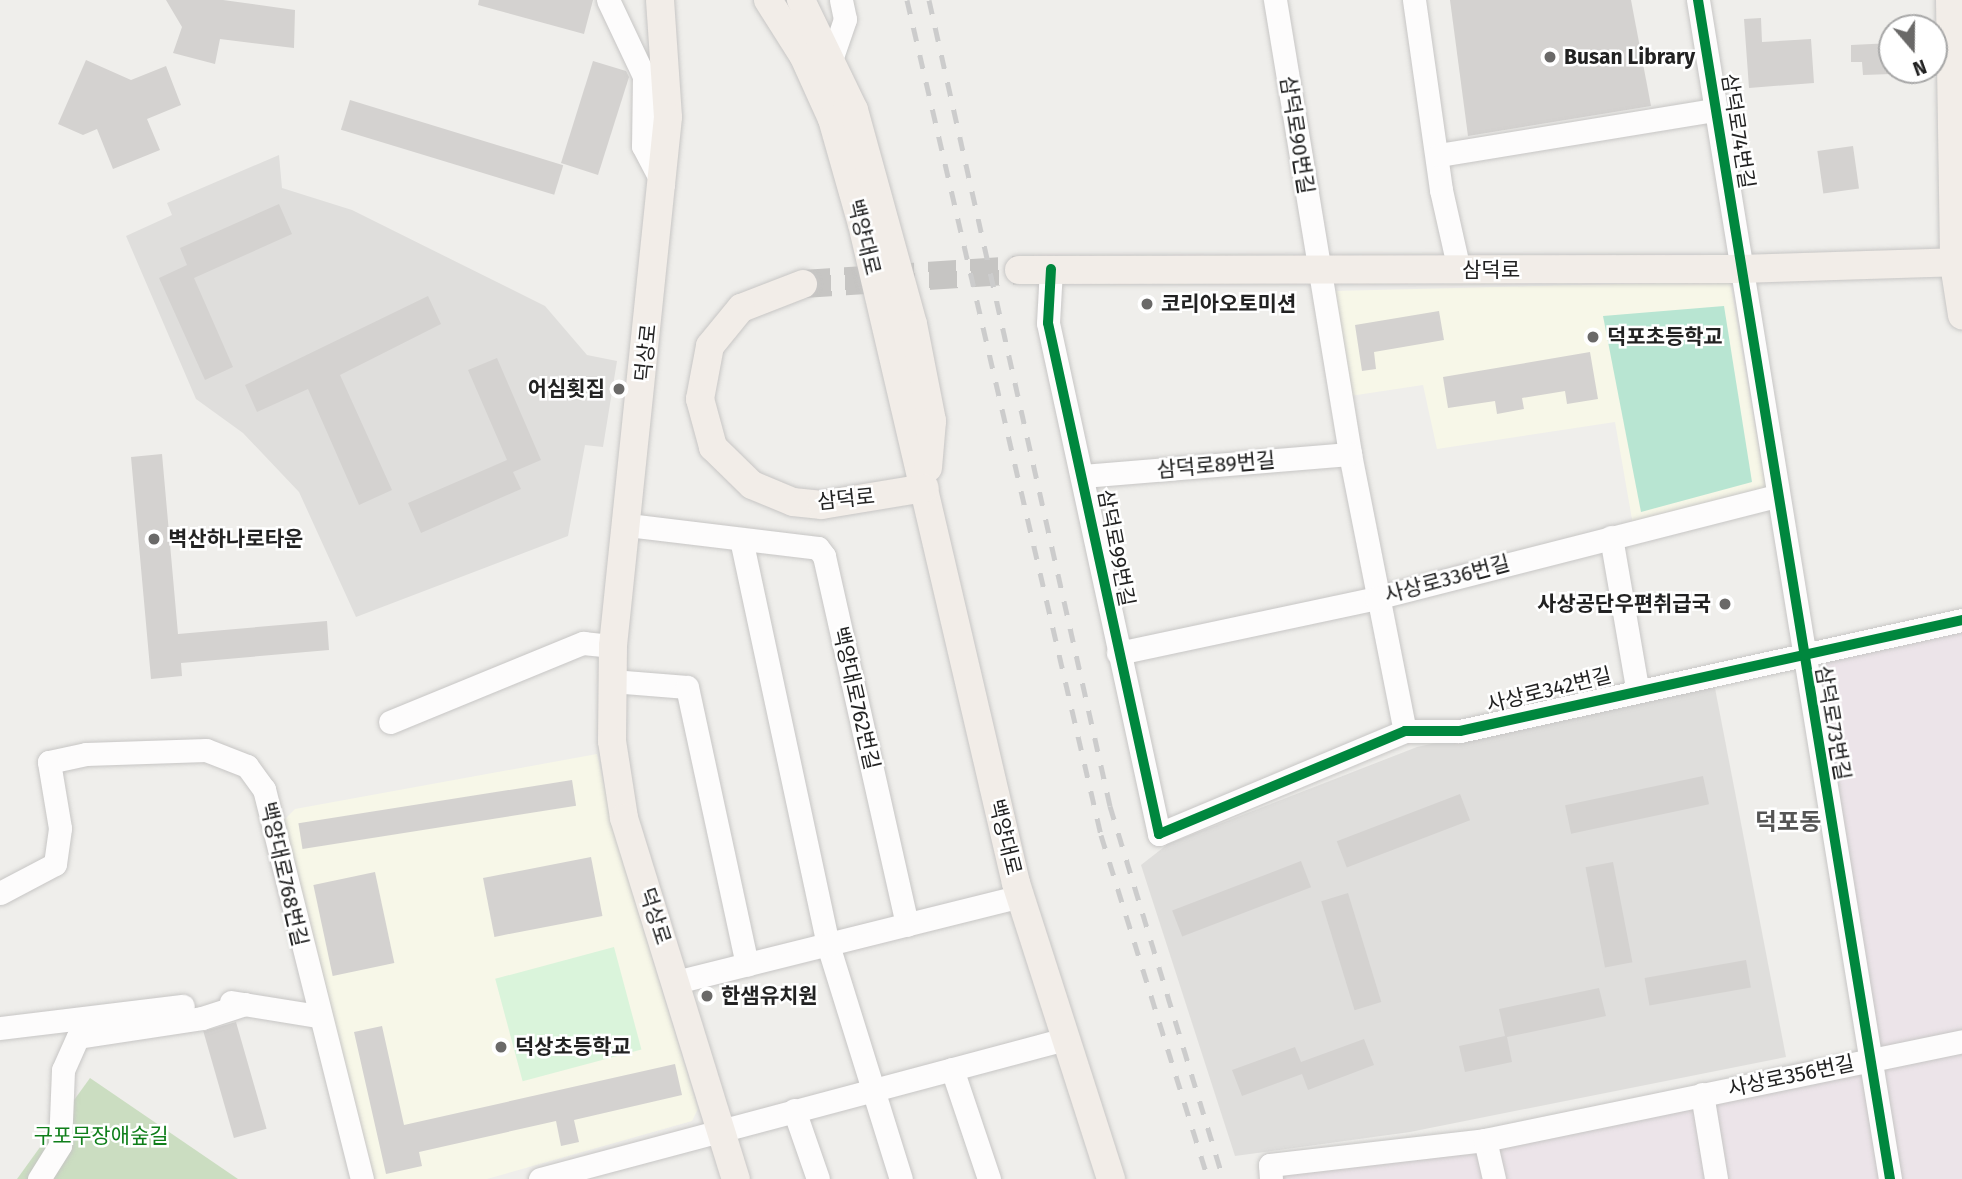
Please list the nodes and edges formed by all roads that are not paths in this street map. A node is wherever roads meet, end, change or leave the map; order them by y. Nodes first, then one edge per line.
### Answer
1 (608, 0) edge
2 (660, 0) edge
3 (768, 0) edge
4 (801, 0) edge
5 (841, 0) edge
6 (1275, 0) edge
7 (1414, 0) edge
8 (1698, 0) edge
9 (1950, 0) edge
10 (832, 57) junction
11 (1715, 110) junction
12 (1439, 155) junction
13 (663, 184) junction
14 (1958, 263) edge
15 (1051, 269) junction
16 (1740, 269) junction
17 (1020, 270) tunnel mouth
18 (1459, 270) junction
19 (1319, 271) junction
20 (803, 284) tunnel mouth
21 (1962, 315) edge
22 (1350, 454) junction
23 (1082, 476) junction
24 (925, 488) junction
25 (1775, 496) junction
26 (628, 525) junction
27 (1611, 537) junction
28 (741, 539) junction
29 (1376, 598) junction
30 (1962, 620) edge
31 (613, 646) junction
32 (1118, 653) junction
33 (1802, 654) junction
34 (612, 681) junction
35 (1637, 688) junction
36 (390, 722) dead end
37 (1405, 731) junction
38 (1159, 834) joint
39 (0, 892) edge
40 (1020, 896) junction
41 (906, 925) junction
42 (828, 944) junction
43 (747, 965) junction
44 (676, 982) junction
45 (245, 1004) junction
46 (317, 1016) junction
47 (0, 1028) edge
48 (1065, 1039) junction
49 (1962, 1041) edge
50 (1870, 1059) junction
51 (951, 1069) junction
52 (869, 1090) junction
53 (1702, 1094) junction
54 (794, 1110) junction
55 (721, 1129) junction
56 (1485, 1140) junction
57 (623, 1168) edge
58 (1269, 1173) edge
59 (39, 1179) edge
60 (362, 1179) edge
61 (540, 1179) edge
62 (736, 1179) edge
63 (818, 1179) edge
64 (901, 1179) edge
65 (989, 1179) edge
66 (1111, 1179) edge
67 (1494, 1179) edge
68 (1716, 1179) edge
69 (1890, 1179) edge

1 - 13 street
2 - 13 main road, 덕상로
3 - 24 main road, 백양대로
4 - 10 main road, 백양대로
5 - 10 street
6 - 19 street, 삼덕로90번길
7 - 12 street
8 - 11 street, 삼덕로74번길
9 - 14 main road
10 - 24 main road, 백양대로
11 - 12 street
11 - 16 street, 삼덕로74번길
12 - 18 street
13 - 26 main road, 덕상로
14 - 16 main road, 삼덕로
14 - 21 main road
15 - 17 main road, 삼덕로
15 - 19 main road, 삼덕로
15 - 23 street, 삼덕로99번길
16 - 18 main road, 삼덕로
16 - 25 street, 삼덕로73번길
18 - 19 main road, 삼덕로
19 - 22 street
20 - 24 main road, 삼덕로
22 - 23 street, 삼덕로89번길
22 - 29 street
23 - 32 street, 삼덕로99번길
24 - 40 main road, 백양대로
25 - 27 street, 사상로336번길
25 - 33 street, 삼덕로73번길
26 - 28 street, 백양대로762번길
26 - 31 main road, 덕상로
27 - 29 street, 사상로336번길
27 - 35 street, 사상로342번길
28 - 41 street, 백양대로762번길
28 - 42 street
29 - 32 street, 사상로336번길
29 - 37 street
30 - 33 street, 사상로342번길
31 - 34 main road, 덕상로
31 - 36 street
32 - 38 street, 삼덕로99번길
33 - 35 street, 사상로342번길
33 - 50 street, 삼덕로73번길
34 - 43 street
34 - 44 main road, 덕상로
35 - 37 street, 사상로342번길
37 - 38 street, 사상로342번길
39 - 46 street, 백양대로768번길
40 - 41 street
40 - 48 main road, 백양대로
41 - 42 street
42 - 43 street
42 - 52 street
43 - 44 street
44 - 55 main road, 덕상로
45 - 46 street
45 - 47 street
45 - 59 street
46 - 60 street, 백양대로768번길
48 - 51 street
48 - 66 main road, 백양대로
49 - 50 street, 사상로356번길
50 - 53 street, 사상로356번길
50 - 69 street, 삼덕로73번길
51 - 52 street
51 - 65 street
52 - 54 street
52 - 64 street
53 - 56 street, 사상로356번길
53 - 68 street, 사상로356번길
54 - 55 street
54 - 63 street
55 - 57 street
55 - 62 main road, 덕상로
56 - 58 street, 사상로356번길
56 - 67 street
57 - 61 street

